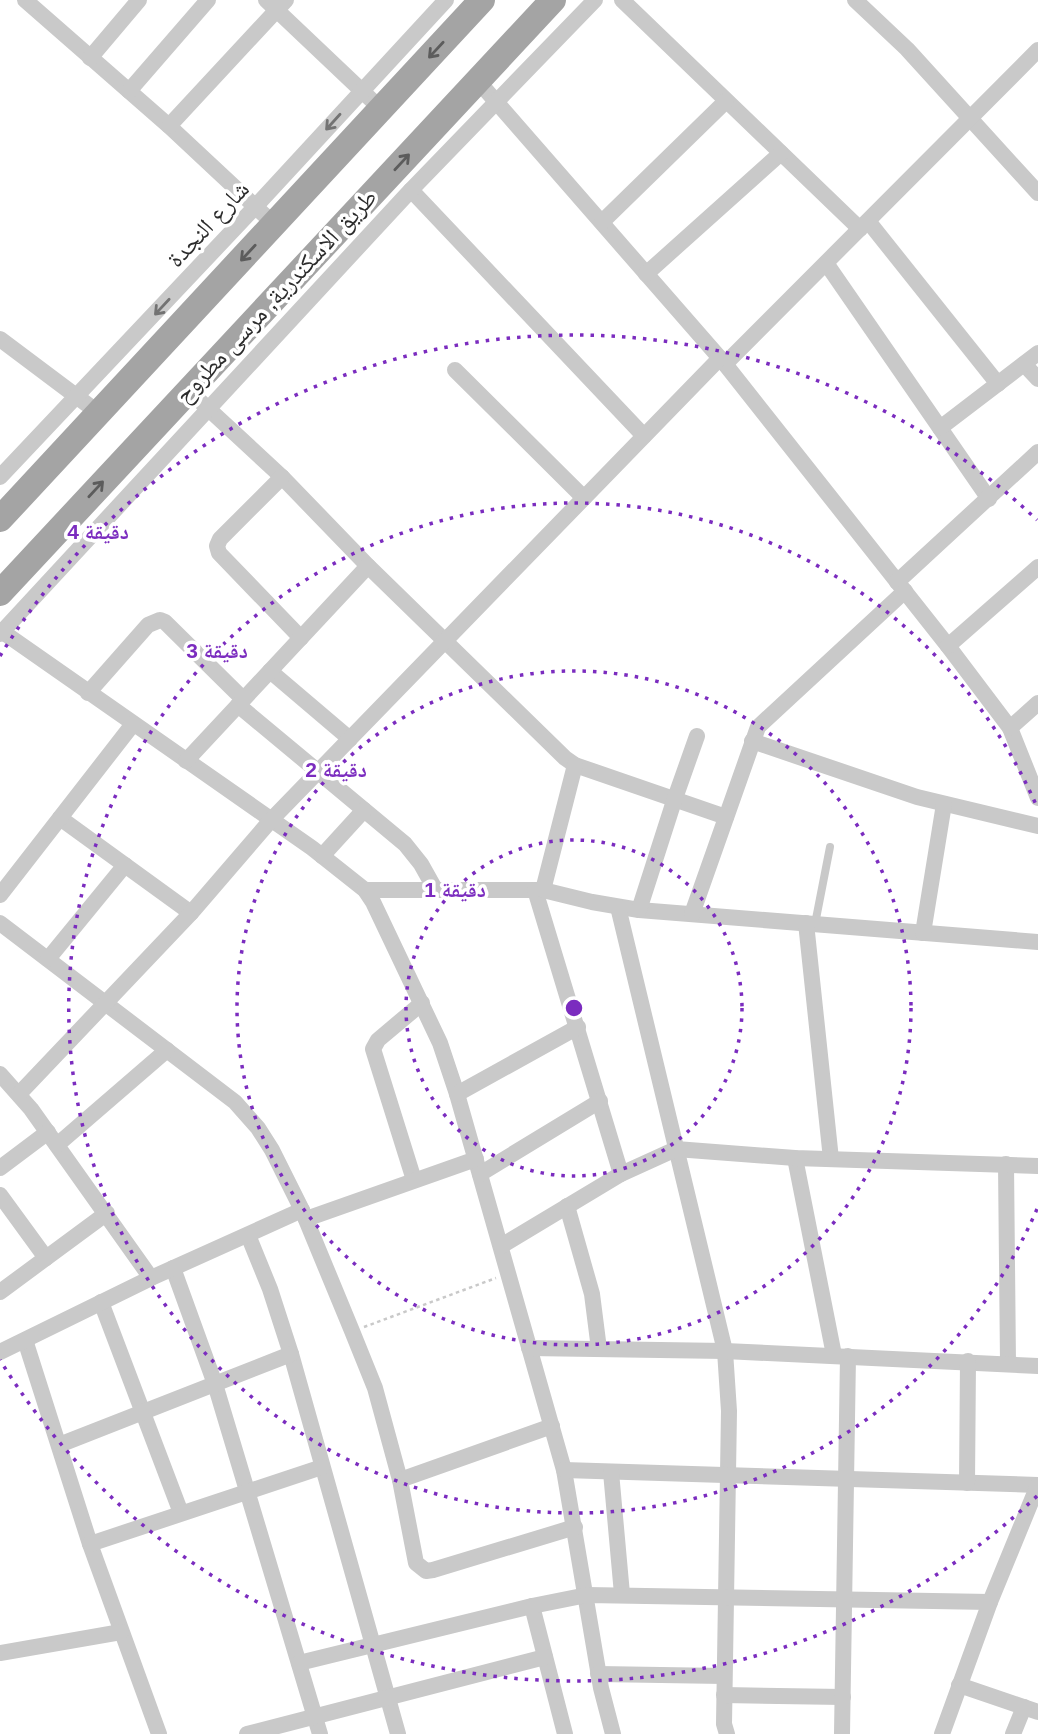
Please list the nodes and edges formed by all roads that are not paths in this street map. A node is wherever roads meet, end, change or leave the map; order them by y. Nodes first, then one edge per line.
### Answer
1 (24, 0) edge
2 (139, 0) edge
3 (208, 0) edge
4 (446, 0) edge
5 (482, 0) edge
6 (553, 0) edge
7 (595, 0) edge
8 (622, 0) edge
9 (855, 0) edge
10 (276, 3) edge
11 (1038, 50) edge
12 (90, 58) junction
13 (478, 81) junction
14 (129, 91) junction
15 (361, 91) junction
16 (726, 101) junction
17 (496, 102) junction
18 (381, 109) junction
19 (970, 118) junction
20 (169, 127) junction
21 (781, 153) junction
22 (411, 191) junction
23 (1038, 193) edge
24 (265, 216) junction
25 (602, 222) junction
26 (864, 225) junction
27 (826, 263) junction
28 (646, 274) junction
29 (0, 339) edge
30 (1038, 353) edge
31 (723, 361) junction
32 (1024, 364) junction
33 (454, 370) dead end
34 (1038, 379) edge
35 (998, 384) junction
36 (188, 390) junction
37 (77, 396) junction
38 (209, 409) junction
39 (100, 414) junction
40 (940, 428) junction
41 (644, 436) junction
42 (1038, 452) edge
43 (0, 477) edge
44 (282, 477) junction
45 (584, 498) junction
46 (989, 499) junction
47 (0, 519) edge
48 (368, 566) junction
49 (1038, 567) edge
50 (901, 586) junction
51 (0, 593) edge
52 (1, 632) edge
53 (301, 638) junction
54 (446, 641) junction
55 (948, 646) junction
56 (270, 671) junction
57 (88, 693) junction
58 (241, 702) junction
59 (1038, 703) edge
60 (134, 724) junction
61 (1010, 728) junction
62 (697, 736) dead end
63 (350, 739) junction
64 (752, 741) junction
65 (186, 761) junction
66 (575, 765) junction
67 (319, 771) junction
68 (1038, 798) edge
69 (674, 801) junction
70 (944, 804) junction
71 (365, 810) junction
72 (726, 817) junction
73 (60, 818) junction
74 (271, 820) junction
75 (1038, 825) edge
76 (830, 847) dead end
77 (322, 856) junction
78 (125, 865) junction
79 (435, 889) junction
80 (365, 890) junction
81 (539, 890) junction
82 (0, 895) edge
83 (618, 907) junction
84 (639, 910) junction
85 (191, 913) junction
86 (692, 914) junction
87 (0, 923) edge
88 (810, 923) junction
89 (923, 933) junction
90 (1038, 942) edge
91 (48, 958) junction
92 (107, 1003) junction
93 (422, 1003) junction
94 (578, 1027) junction
95 (167, 1050) junction
96 (0, 1074) edge
97 (19, 1094) junction
98 (457, 1094) junction
99 (600, 1101) junction
100 (52, 1138) junction
101 (676, 1149) junction
102 (795, 1158) junction
103 (831, 1159) junction
104 (1006, 1164) junction
105 (1038, 1166) edge
106 (478, 1167) junction
107 (0, 1168) edge
108 (621, 1174) junction
109 (414, 1180) junction
110 (0, 1195) edge
111 (567, 1206) junction
112 (107, 1213) junction
113 (304, 1214) junction
114 (248, 1234) junction
115 (501, 1246) junction
116 (46, 1258) junction
117 (173, 1268) junction
118 (151, 1278) junction
119 (0, 1292) edge
120 (101, 1302) junction
121 (25, 1340) junction
122 (529, 1348) junction
123 (599, 1349) junction
124 (725, 1351) junction
125 (0, 1352) edge
126 (291, 1354) junction
127 (841, 1355) junction
128 (968, 1361) junction
129 (1007, 1363) junction
130 (1038, 1366) edge
131 (215, 1384) junction
132 (142, 1412) junction
133 (552, 1426) junction
134 (58, 1445) junction
135 (322, 1466) junction
136 (564, 1470) junction
137 (611, 1472) junction
138 (727, 1476) junction
139 (845, 1479) junction
140 (400, 1480) junction
141 (967, 1483) junction
142 (1038, 1485) edge
143 (247, 1490) junction
144 (181, 1513) junction
145 (575, 1527) junction
146 (90, 1544) junction
147 (622, 1594) junction
148 (587, 1595) junction
149 (726, 1597) junction
150 (844, 1600) junction
151 (990, 1602) junction
152 (532, 1606) junction
153 (121, 1632) junction
154 (372, 1645) junction
155 (1, 1647) edge
156 (545, 1657) junction
157 (299, 1663) junction
158 (598, 1674) junction
159 (724, 1676) junction
160 (959, 1685) junction
161 (724, 1695) junction
162 (843, 1697) junction
163 (387, 1698) junction
164 (1031, 1710) edge
165 (315, 1716) junction
166 (276, 1730) edge
167 (607, 1733) edge
168 (159, 1734) edge
169 (247, 1734) edge
170 (320, 1734) edge
171 (398, 1734) edge
172 (565, 1734) edge
173 (727, 1734) edge
174 (842, 1734) edge
175 (942, 1734) edge
176 (1013, 1734) edge

1 - 12 street
2 - 12 street
3 - 14 street
4 - 15 street, شارع النجدة
5 -> 18 main road, طريق الاسكندرية, مرسى مطروح
6 - 13 main road, طريق الاسكندرية, مرسى مطروح
7 - 17 street
8 - 16 street
9 - 19 street
10 - 15 street
10 - 20 street
11 - 19 street
12 - 14 street
13 - 17 street
36 -> 13 main road, طريق الاسكندرية, مرسى مطروح
14 - 20 street
15 - 18 street
15 -> 24 street, شارع النجدة
16 - 21 street
16 - 25 street
17 - 22 street
17 - 25 street
18 - 24 main road, طريق الاسكندرية, مرسى مطروح
19 - 23 street
19 - 26 street
20 - 24 street
21 - 26 street
21 - 28 street
22 - 38 street
22 - 41 street
24 -> 37 street, شارع النجدة
24 -> 39 main road, طريق الاسكندرية, مرسى مطروح
25 - 28 street
26 - 27 street
26 - 35 street
27 - 31 street
27 - 40 street
28 - 31 street
29 - 37 street
30 - 32 street
31 - 41 street
31 - 50 street
32 - 34 street
32 - 35 street
33 - 45 street
35 - 40 street
36 - 38 street
51 -> 36 main road, طريق الاسكندرية, مرسى مطروح
37 - 39 street
37 - 43 street, شارع النجدة
38 - 44 street
38 - 52 street
39 - 47 main road, طريق الاسكندرية, مرسى مطروح
40 - 46 street
41 - 45 street
42 - 46 street
44 - 48 street
44 - 53 street
45 - 54 street
46 - 50 street
48 - 53 street
48 - 54 street
49 - 55 street
50 - 55 street
50 - 64 street
52 - 57 street
53 - 56 street
54 - 63 street
54 - 66 street
55 - 61 street
56 - 58 street
56 - 63 street
57 - 58 street
57 - 60 street
58 - 65 street
58 - 67 street
59 - 61 street
60 - 65 street
60 - 73 street
61 - 68 street
62 - 69 street
63 - 67 street
64 - 70 street
64 - 72 street
65 - 74 street
66 - 69 street
66 - 81 street
67 - 71 street
67 - 74 street
69 - 72 street
69 - 84 street
70 - 75 street
70 - 89 street
71 - 77 street
71 - 79 street
72 - 86 street
73 - 78 street
73 - 82 street
74 - 77 street
74 - 85 street
76 - 88 lane
77 - 80 street
78 - 85 street
78 - 91 street
79 - 80 street
79 - 81 street
80 - 93 street
81 - 83 street
81 - 94 street
83 - 84 street
83 - 101 street
84 - 86 street
85 - 92 street
86 - 88 street
87 - 91 street
88 - 89 street
88 - 103 street
89 - 90 street
91 - 92 street
92 - 95 street
92 - 97 street
93 - 98 street
93 - 109 street
94 - 98 street
94 - 99 street
95 - 100 street
95 - 113 street
96 - 97 street
97 - 100 street
98 - 106 street
99 - 106 street
99 - 108 street
100 - 107 street
100 - 112 street
101 - 102 street
101 - 108 street
101 - 124 street
102 - 103 street
102 - 127 street
103 - 104 street
104 - 105 street
104 - 129 street
106 - 109 street
106 - 115 street
108 - 111 street
109 - 113 street
110 - 116 street
111 - 115 street
111 - 123 street
112 - 116 street
112 - 118 street
113 - 114 street
113 - 140 street
114 - 117 street
114 - 126 street
115 - 122 street
116 - 119 street
117 - 118 street
117 - 131 street
118 - 120 street
120 - 121 street
120 - 132 street
121 - 125 street
121 - 134 street
122 - 123 street
122 - 133 street
123 - 124 street
124 - 127 street
124 - 138 street
126 - 131 street
126 - 135 street
127 - 128 street
127 - 139 street
128 - 129 street
128 - 141 street
129 - 130 street
131 - 132 street
131 - 143 street
132 - 134 street
132 - 144 street
133 - 136 street
133 - 140 street
134 - 146 street
135 - 143 street
135 - 154 street
136 - 137 street
136 - 145 street
137 - 138 street
137 - 147 street
138 - 139 street
138 - 149 street
139 - 141 street
139 - 150 street
140 - 145 street
141 - 142 street
142 - 151 street
143 - 144 street
143 - 157 street
144 - 146 street
145 - 148 street
146 - 153 street
147 - 148 street
147 - 149 street
148 - 152 street
148 - 158 street
149 - 150 street
149 - 159 street
150 - 151 street
150 - 162 street
151 - 160 street
152 - 154 street
152 - 156 street
153 - 155 street
153 - 168 street
154 - 157 street
154 - 163 street
156 - 163 street
156 - 172 street
157 - 165 street
158 - 159 street
158 - 167 street
159 - 161 street
160 - 164 street
160 - 175 street
161 - 162 street
161 - 173 street
162 - 174 street
163 - 165 street
163 - 171 street
164 - 176 street
165 - 166 street
165 - 170 street
166 - 169 street

